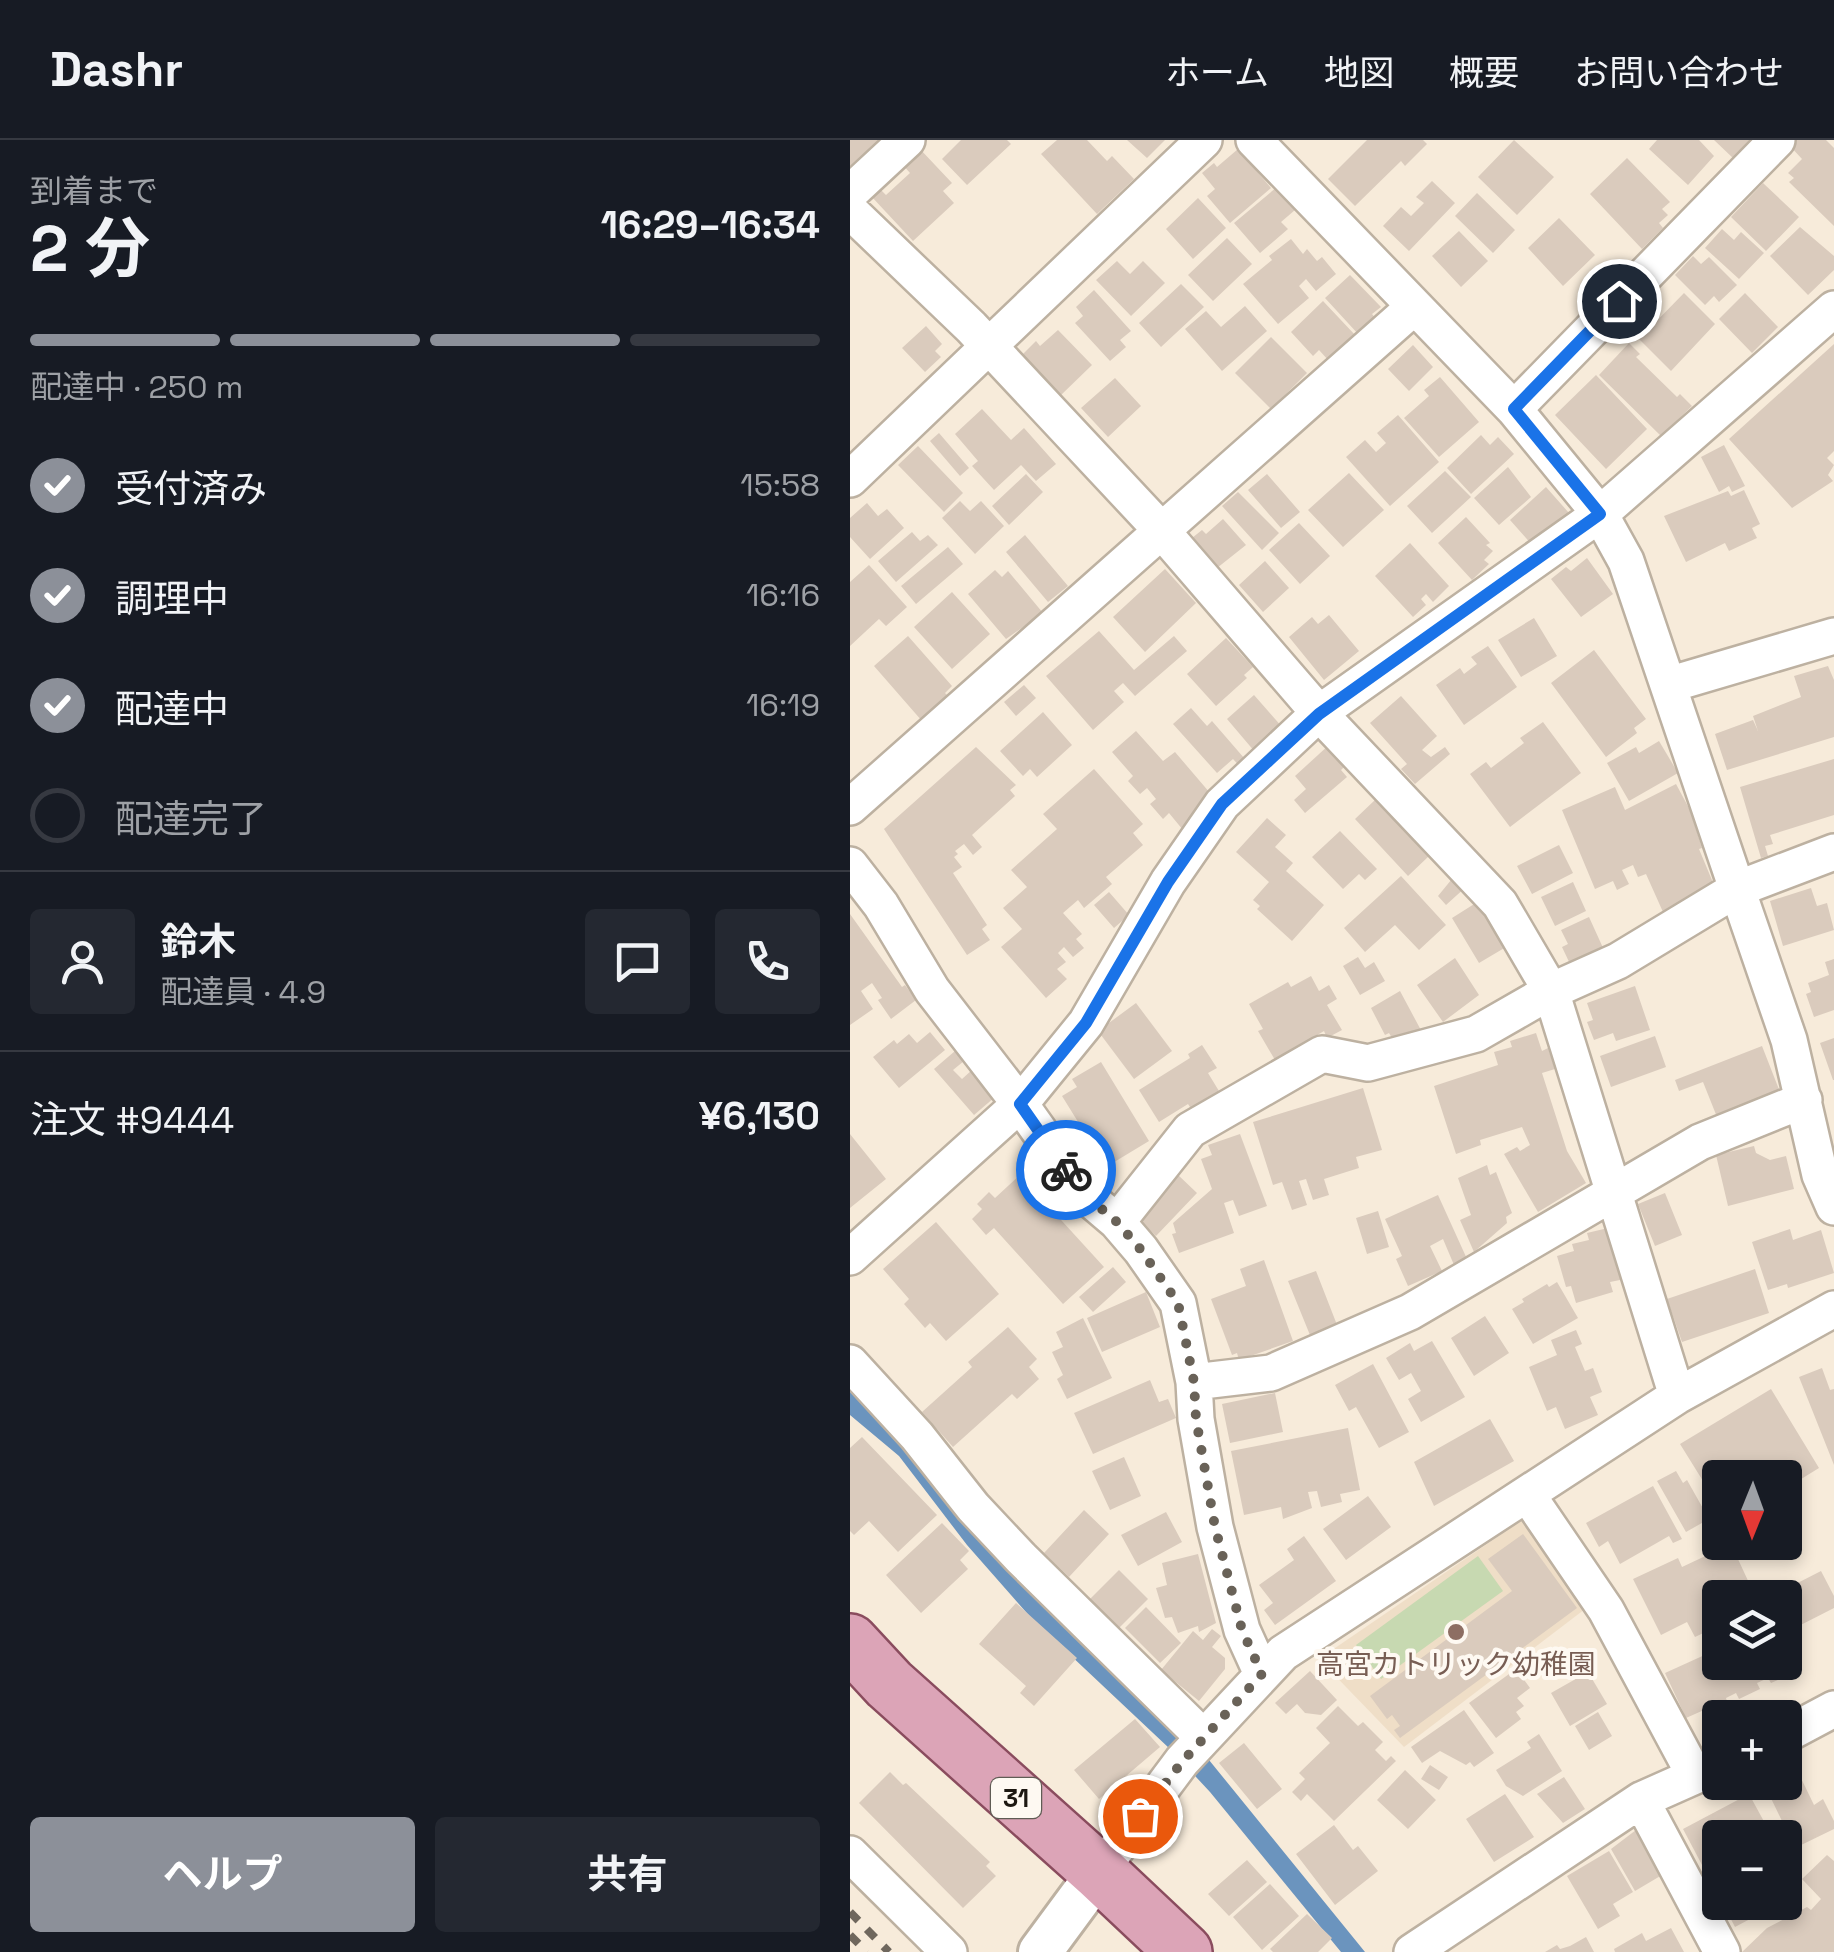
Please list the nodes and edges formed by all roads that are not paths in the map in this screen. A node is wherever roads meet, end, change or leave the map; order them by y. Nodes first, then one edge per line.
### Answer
1 (908, 140) edge
2 (1204, 140) edge
3 (1254, 140) edge
4 (1777, 140) edge
5 (850, 193) edge
6 (850, 211) edge
7 (1414, 307) junction
8 (1834, 310) edge
9 (989, 348) junction
10 (1514, 409) junction
11 (850, 479) edge
12 (1600, 514) junction
13 (1161, 530) junction
14 (1834, 636) edge
15 (1668, 685) junction
16 (1319, 714) junction
17 (850, 807) edge
18 (1834, 852) edge
19 (850, 865) edge
20 (1737, 889) junction
21 (1550, 991) junction
22 (1804, 1100) junction
23 (1020, 1104) junction
24 (1613, 1192) junction
25 (1834, 1207) edge
26 (1117, 1222) junction
27 (850, 1258) edge
28 (1834, 1309) edge
29 (850, 1363) edge
30 (1194, 1382) junction
31 (1677, 1396) junction
32 (1527, 1494) junction
33 (850, 1642) edge
34 (1262, 1674) junction
35 (1834, 1709) edge
36 (1802, 1726) edge
37 (1194, 1749) junction
38 (1702, 1761) edge
39 (1702, 1773) edge
40 (1641, 1800) junction
41 (850, 1854) edge
42 (1100, 1872) junction
43 (948, 1952) edge
44 (1040, 1952) edge
45 (1184, 1952) edge
46 (1412, 1952) edge
47 (1722, 1952) edge

1 - 5 street
2 - 9 street
3 - 7 street
4 - 10 street
6 - 9 street
7 - 10 street
7 - 13 street
8 - 12 street
9 - 11 street
9 - 13 street
10 - 12 street
12 - 15 street
12 - 16 street
13 - 16 street
13 - 17 street
14 - 15 street
15 - 20 street
16 - 21 street
16 - 23 street
18 - 20 street
19 - 23 street
20 - 21 street
20 - 22 street
21 - 24 street
21 - 26 street
22 - 24 street
22 - 25 street
23 - 26 street
23 - 27 street
24 - 30 street
24 - 31 street
26 - 30 street
28 - 31 street
29 - 37 street
30 - 34 street
31 - 32 street
32 - 34 street
32 - 38 street
33 - 42 main road, 31
34 - 37 street
35 - 36 street
37 - 42 street
39 - 40 street
40 - 46 street
40 - 47 street
41 - 43 street
42 - 44 street
42 - 45 main road, 31

